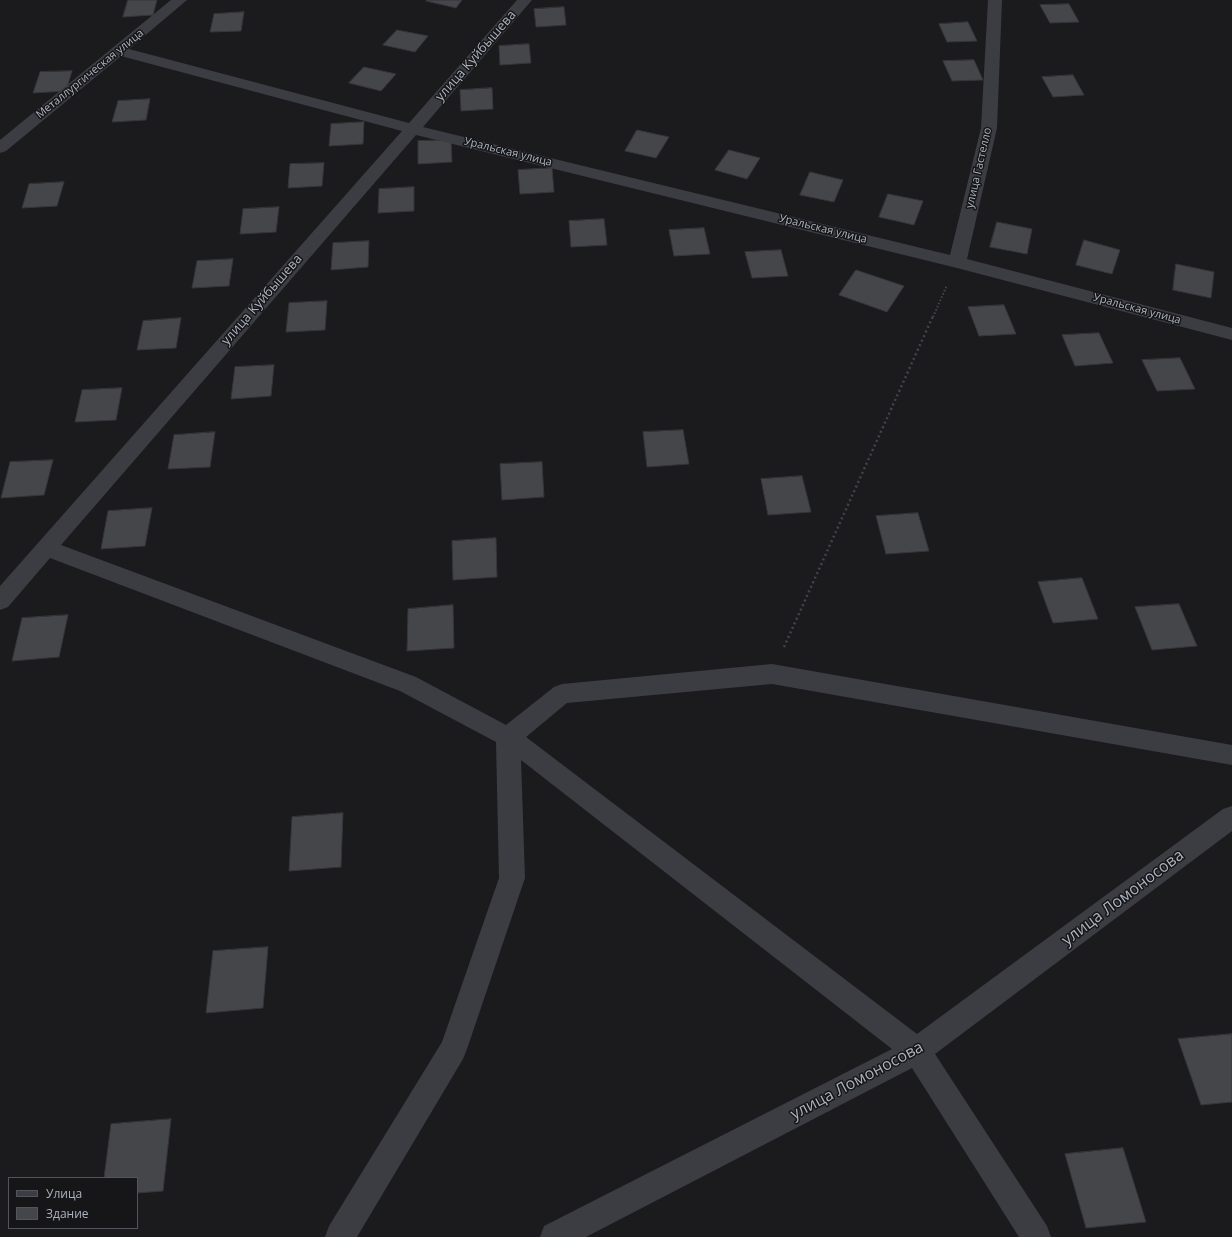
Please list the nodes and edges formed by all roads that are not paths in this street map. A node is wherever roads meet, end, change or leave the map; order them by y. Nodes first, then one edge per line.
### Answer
1 (180, 0) edge
2 (525, 0) edge
3 (995, 0) edge
4 (118, 51) junction
5 (412, 128) junction
6 (0, 148) edge
7 (957, 262) junction
8 (1232, 334) edge
9 (46, 548) junction
10 (0, 601) edge
11 (508, 737) junction
12 (1232, 755) edge
13 (1232, 817) edge
14 (917, 1051) junction
15 (340, 1237) edge
16 (555, 1237) edge
17 (1036, 1237) edge

1 - 4 street, Металлургическая улица
2 - 5 street, улица Куйбышева
3 - 7 street, улица Гастелло
4 - 5 street, Уральская улица
4 - 6 street, Металлургическая улица
5 - 7 street, Уральская улица
5 - 9 street, улица Куйбышева
7 - 8 street, Уральская улица
9 - 10 street, улица Куйбышева
9 - 11 street
11 - 12 street
11 - 14 street
11 - 15 street
13 - 14 street, улица Ломоносова
14 - 16 street, улица Ломоносова
14 - 17 street

